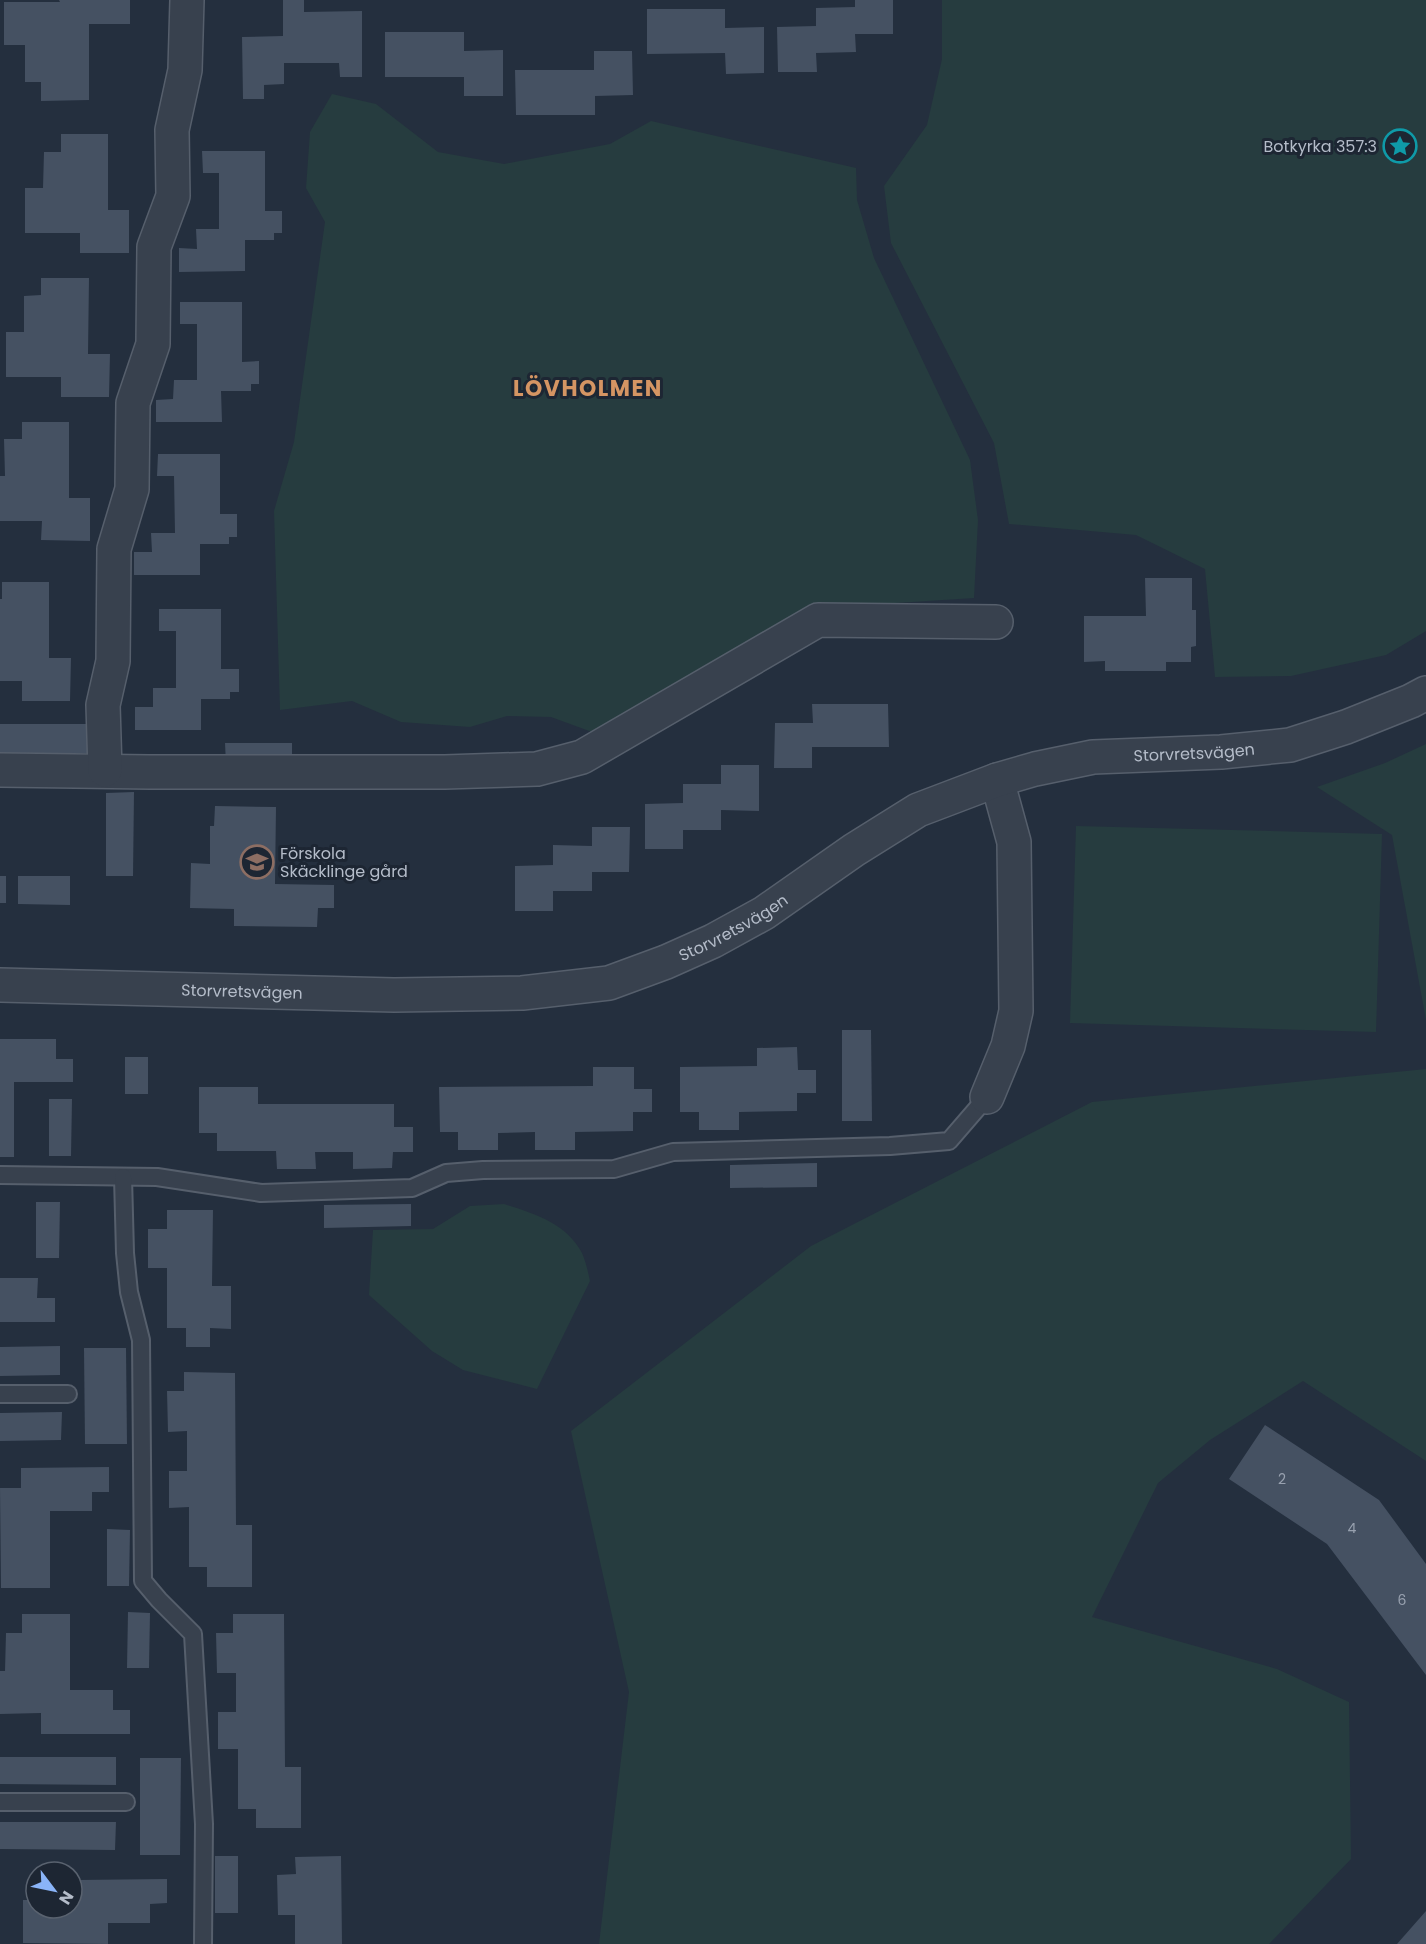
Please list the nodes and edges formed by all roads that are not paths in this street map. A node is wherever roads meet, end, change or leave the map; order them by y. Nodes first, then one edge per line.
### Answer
1 (187, 0) edge
2 (996, 622) dead end
3 (1426, 693) edge
4 (0, 770) edge
5 (105, 770) junction
6 (997, 780) junction
7 (0, 985) edge
8 (987, 1097) joint
9 (0, 1174) edge
10 (123, 1178) junction
11 (0, 1394) edge
12 (68, 1394) dead end
13 (0, 1802) edge
14 (126, 1802) dead end
15 (203, 1944) edge

1 - 5 street
2 - 5 street
3 - 6 street, Storvretsvägen
4 - 5 street
6 - 7 street, Storvretsvägen
6 - 8 street
8 - 10 lane
9 - 10 lane
10 - 15 lane
11 - 12 lane
13 - 14 lane

